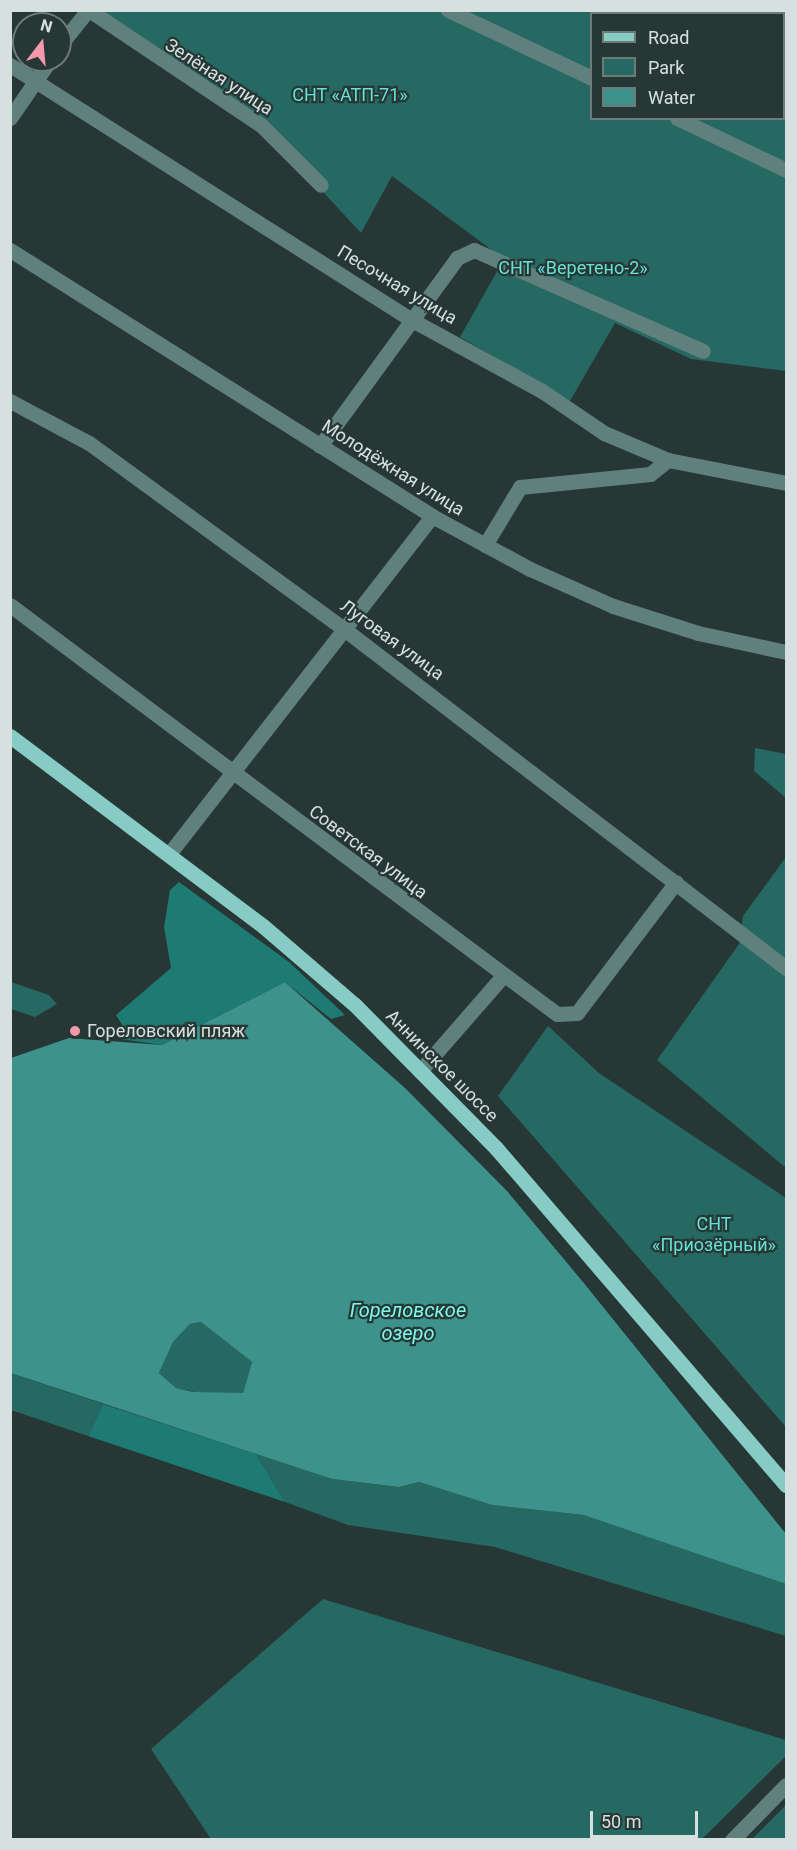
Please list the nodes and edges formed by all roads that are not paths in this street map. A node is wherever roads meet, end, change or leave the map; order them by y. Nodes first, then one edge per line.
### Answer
1 (88, 10) edge
2 (448, 10) edge
3 (72, 30) edge
4 (10, 65) edge
5 (41, 72) edge
6 (590, 78) edge
7 (35, 81) junction
8 (10, 118) edge
9 (681, 120) edge
10 (786, 170) edge
11 (321, 185) dead end
12 (10, 250) edge
13 (410, 319) junction
14 (703, 351) dead end
15 (10, 401) edge
16 (320, 446) junction
17 (668, 460) junction
18 (786, 483) edge
19 (432, 516) junction
20 (484, 545) junction
21 (10, 605) edge
22 (344, 629) junction
23 (786, 652) edge
24 (10, 736) edge
25 (232, 773) junction
26 (169, 854) junction
27 (676, 882) junction
28 (786, 968) edge
29 (502, 977) junction
30 (420, 1071) junction
31 (786, 1485) edge
32 (786, 1785) edge
33 (732, 1839) edge

1 - 3 street
1 - 11 street, Зелёная улица
2 - 6 street
4 - 7 street, Песочная улица
5 - 7 street
7 - 8 street
7 - 13 street, Песочная улица
9 - 10 street
12 - 16 street, Молодёжная улица
13 - 14 street
13 - 16 street
13 - 17 street, Песочная улица
15 - 22 street, Луговая улица
16 - 19 street, Молодёжная улица
17 - 18 street, Песочная улица
17 - 20 street
19 - 20 street, Молодёжная улица
19 - 22 street
20 - 23 street, Молодёжная улица
21 - 25 street, Советская улица
22 - 25 street
22 - 27 street, Луговая улица
24 - 26 main road, Аннинское шоссе
25 - 26 street
25 - 29 street, Советская улица
26 - 30 main road, Аннинское шоссе
27 - 28 street, Луговая улица
27 - 29 street, Советская улица
29 - 30 street
30 - 31 main road, Аннинское шоссе
32 - 33 street

